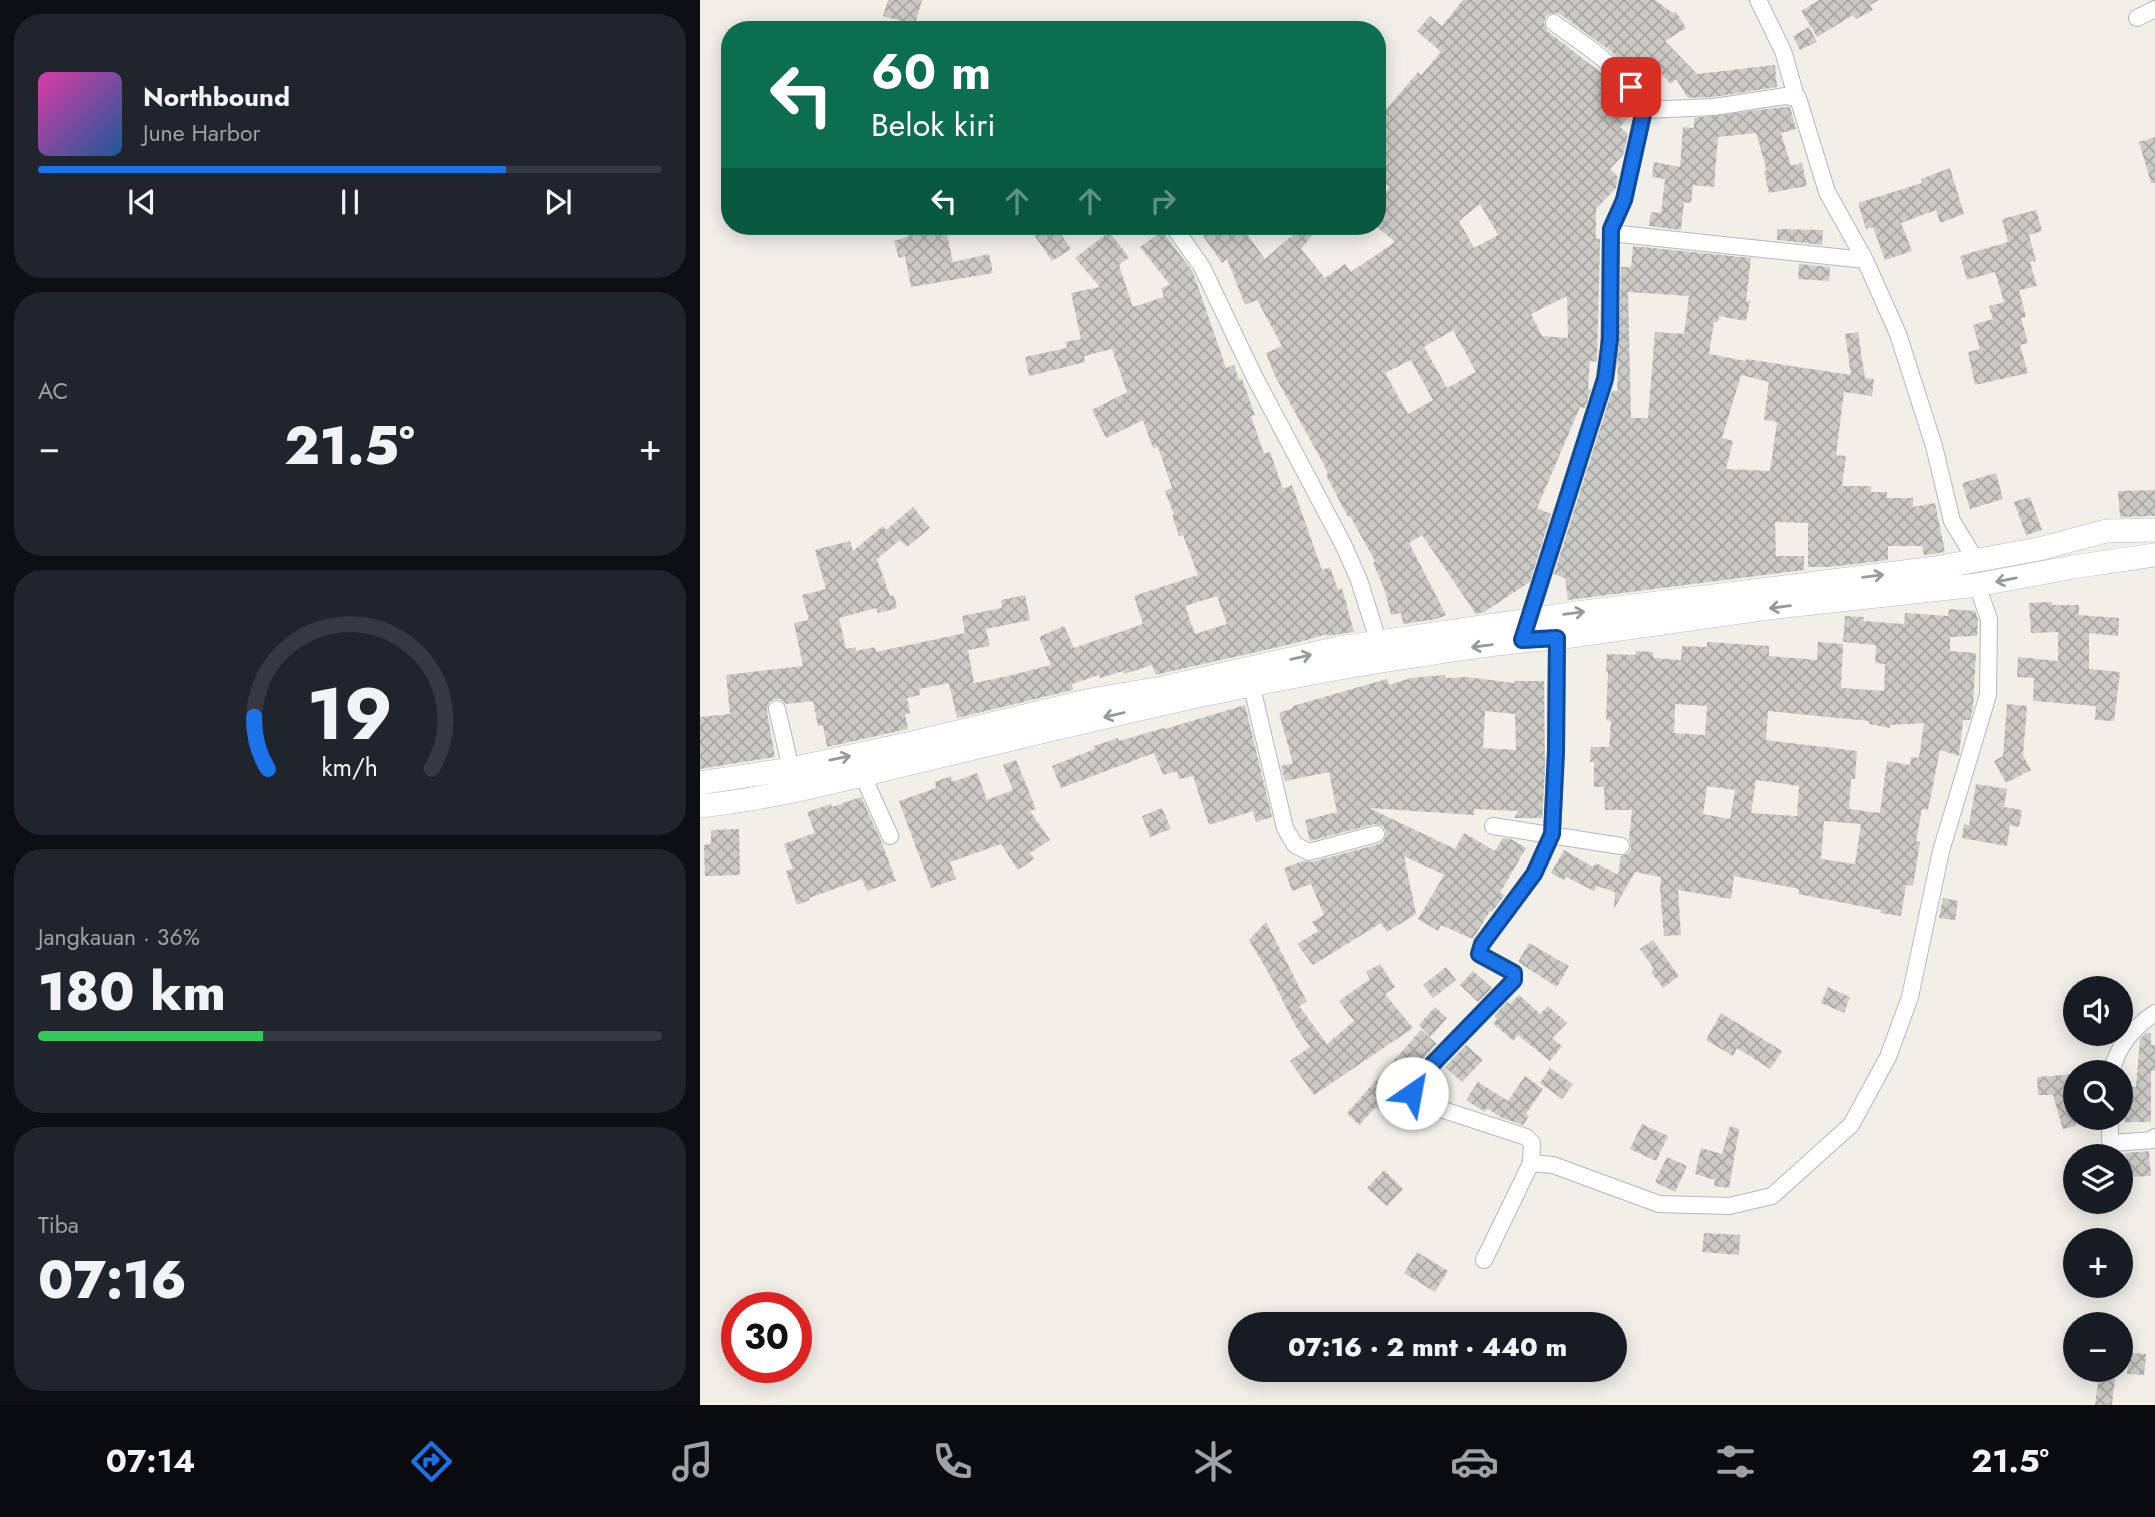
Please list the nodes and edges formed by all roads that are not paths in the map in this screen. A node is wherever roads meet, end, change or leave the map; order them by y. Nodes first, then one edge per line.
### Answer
1 (1758, 0) edge
2 (2155, 9) edge
3 (2137, 18) dead end
4 (1554, 23) dead end
5 (1796, 96) junction
6 (1644, 110) junction
7 (1611, 233) junction
8 (1179, 235) edge
9 (1865, 260) junction
10 (2155, 530) edge
11 (2155, 555) edge
12 (1977, 562) junction
13 (1977, 585) junction
14 (1525, 630) junction
15 (1557, 638) junction
16 (1382, 651) junction
17 (1251, 683) junction
18 (777, 709) dead end
19 (915, 752) junction
20 (792, 769) junction
21 (863, 776) junction
22 (700, 783) edge
23 (700, 806) edge
24 (1493, 826) dead end
25 (1376, 834) dead end
26 (1552, 834) junction
27 (890, 836) dead end
28 (1621, 846) dead end
29 (2155, 1013) edge
30 (2115, 1060) edge
31 (2110, 1130) edge
32 (2155, 1137) edge
33 (1531, 1163) junction
34 (1484, 1260) dead end

1 - 5 street
2 - 3 street
4 - 6 street
5 - 6 street
5 - 9 street
6 - 7 street
7 - 9 street
7 - 14 street
8 - 16 street
9 - 12 street
10 - 12 main road
11 -> 13 main road
14 -> 12 main road
13 -> 15 main road
13 - 33 street
14 - 15 main road
14 - 16 main road
15 - 26 street
16 - 17 main road
19 -> 16 main road
17 -> 19 main road
17 - 25 street
18 - 20 street
20 -> 19 main road
19 - 21 main road
20 - 22 main road
21 - 23 main road
21 - 27 street
24 - 26 street
26 - 28 street
26 - 33 street
29 - 30 street
31 - 32 street
33 - 34 street

